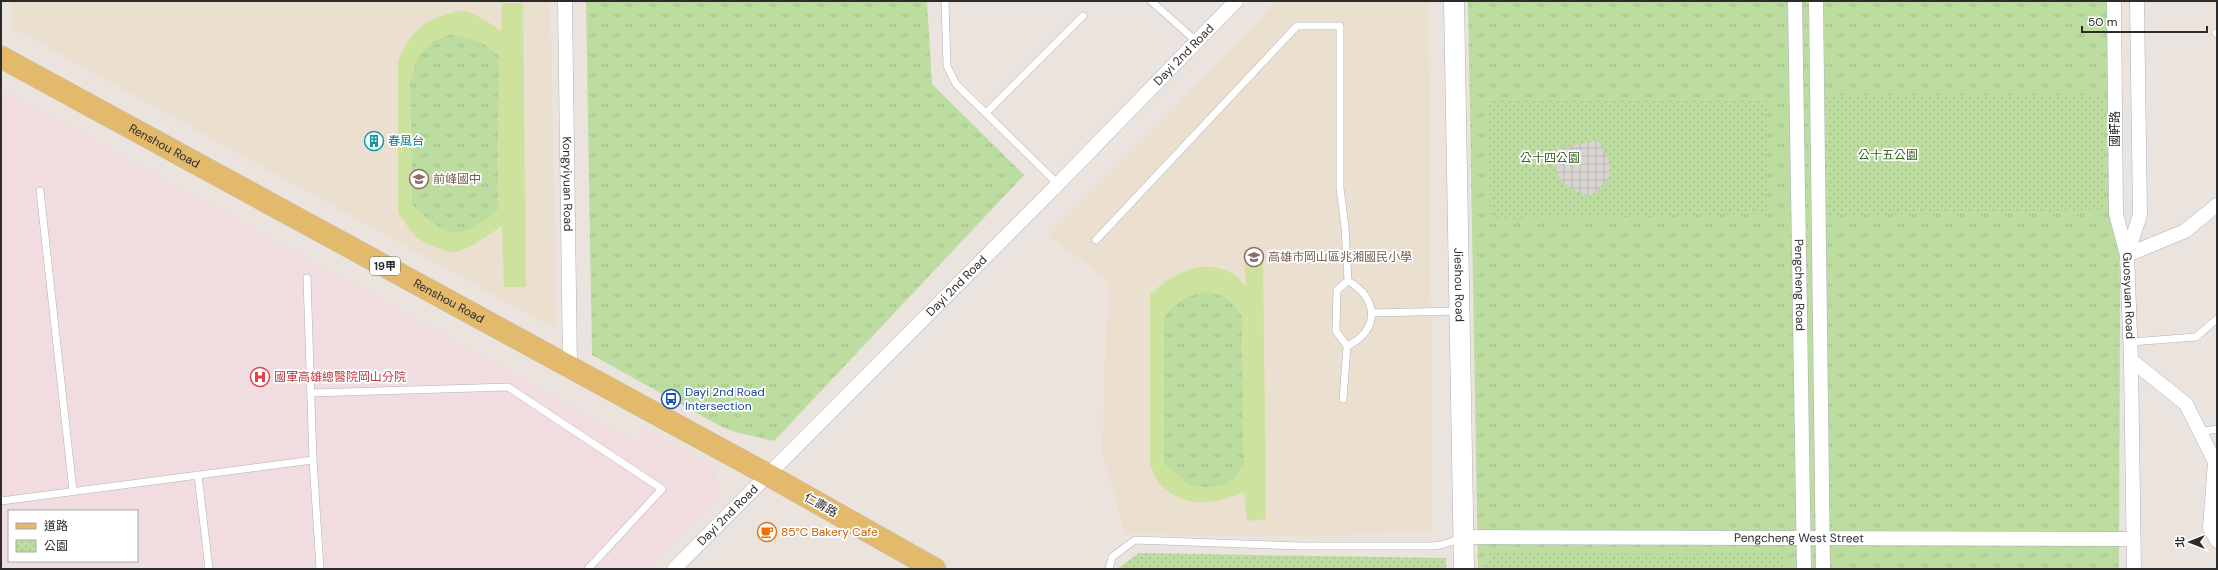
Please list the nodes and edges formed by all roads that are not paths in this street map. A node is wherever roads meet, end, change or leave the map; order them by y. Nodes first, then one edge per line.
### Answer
1 (565, 1) edge
2 (945, 1) edge
3 (1151, 1) edge
4 (1236, 1) edge
5 (1454, 1) edge
6 (1795, 1) edge
7 (1816, 1) edge
8 (2114, 1) edge
9 (2137, 1) edge
10 (1083, 16) dead end
11 (1197, 42) junction
12 (1, 57) edge
13 (986, 113) junction
14 (1058, 184) junction
15 (40, 191) dead end
16 (2217, 205) edge
17 (1096, 240) dead end
18 (2127, 255) junction
19 (307, 278) dead end
20 (1348, 281) junction
21 (1459, 311) junction
22 (1372, 313) junction
23 (2217, 318) edge
24 (2131, 342) junction
25 (1347, 346) junction
26 (2131, 360) junction
27 (570, 367) junction
28 (311, 393) junction
29 (1343, 399) dead end
30 (2217, 430) edge
31 (2200, 432) junction
32 (313, 460) junction
33 (198, 475) junction
34 (770, 476) junction
35 (72, 491) junction
36 (1, 501) edge
37 (1464, 537) junction
38 (1804, 539) junction
39 (1823, 539) junction
40 (2133, 539) junction
41 (2217, 541) edge
42 (209, 569) edge
43 (320, 569) edge
44 (588, 569) edge
45 (674, 569) edge
46 (935, 569) edge
47 (1109, 569) edge
48 (1464, 569) edge
49 (1804, 569) edge
50 (1823, 569) edge
51 (2134, 569) edge

1 - 27 street, Kongyiyuan Road
2 - 13 lane
3 - 11 lane
4 - 11 street, Dayi 2nd Road
5 - 21 main road, Jieshou Road
6 - 38 street, Pengcheng Road
7 - 39 street, Pengcheng Road
8 - 18 street, 國軒路
9 - 18 street, Guosyuan Road
10 - 13 lane
11 - 14 street, Dayi 2nd Road
12 - 27 main road, Renshou Road / 19甲
13 - 14 lane
14 - 34 street, Dayi 2nd Road
15 - 35 lane
16 - 18 street
17 - 20 lane
18 - 24 street, Guosyuan Road
19 - 28 lane
20 - 22 lane
20 - 25 lane
21 - 22 lane
21 - 37 main road, Jieshou Road
22 - 25 lane
23 - 24 lane
24 - 26 street, Guosyuan Road
25 - 29 lane
26 - 31 street
26 - 40 street, Guosyuan Road
27 - 34 main road, Renshou Road / 19甲
28 - 32 lane
28 - 44 lane
30 - 31 lane
31 - 41 street
32 - 33 lane
32 - 43 lane
33 - 35 lane
33 - 42 lane
34 - 45 street, Dayi 2nd Road
34 - 46 main road, 仁壽路 / 19甲
35 - 36 lane
37 - 38 street, Pengcheng West Street
37 - 47 lane
37 - 48 main road, Jieshou Road
38 - 39 street, Pengcheng West Street
38 - 49 street, Pengcheng Road
39 - 40 street, Pengcheng West Street
39 - 50 street, Pengcheng Road
40 - 51 street, Guosyuan Road

